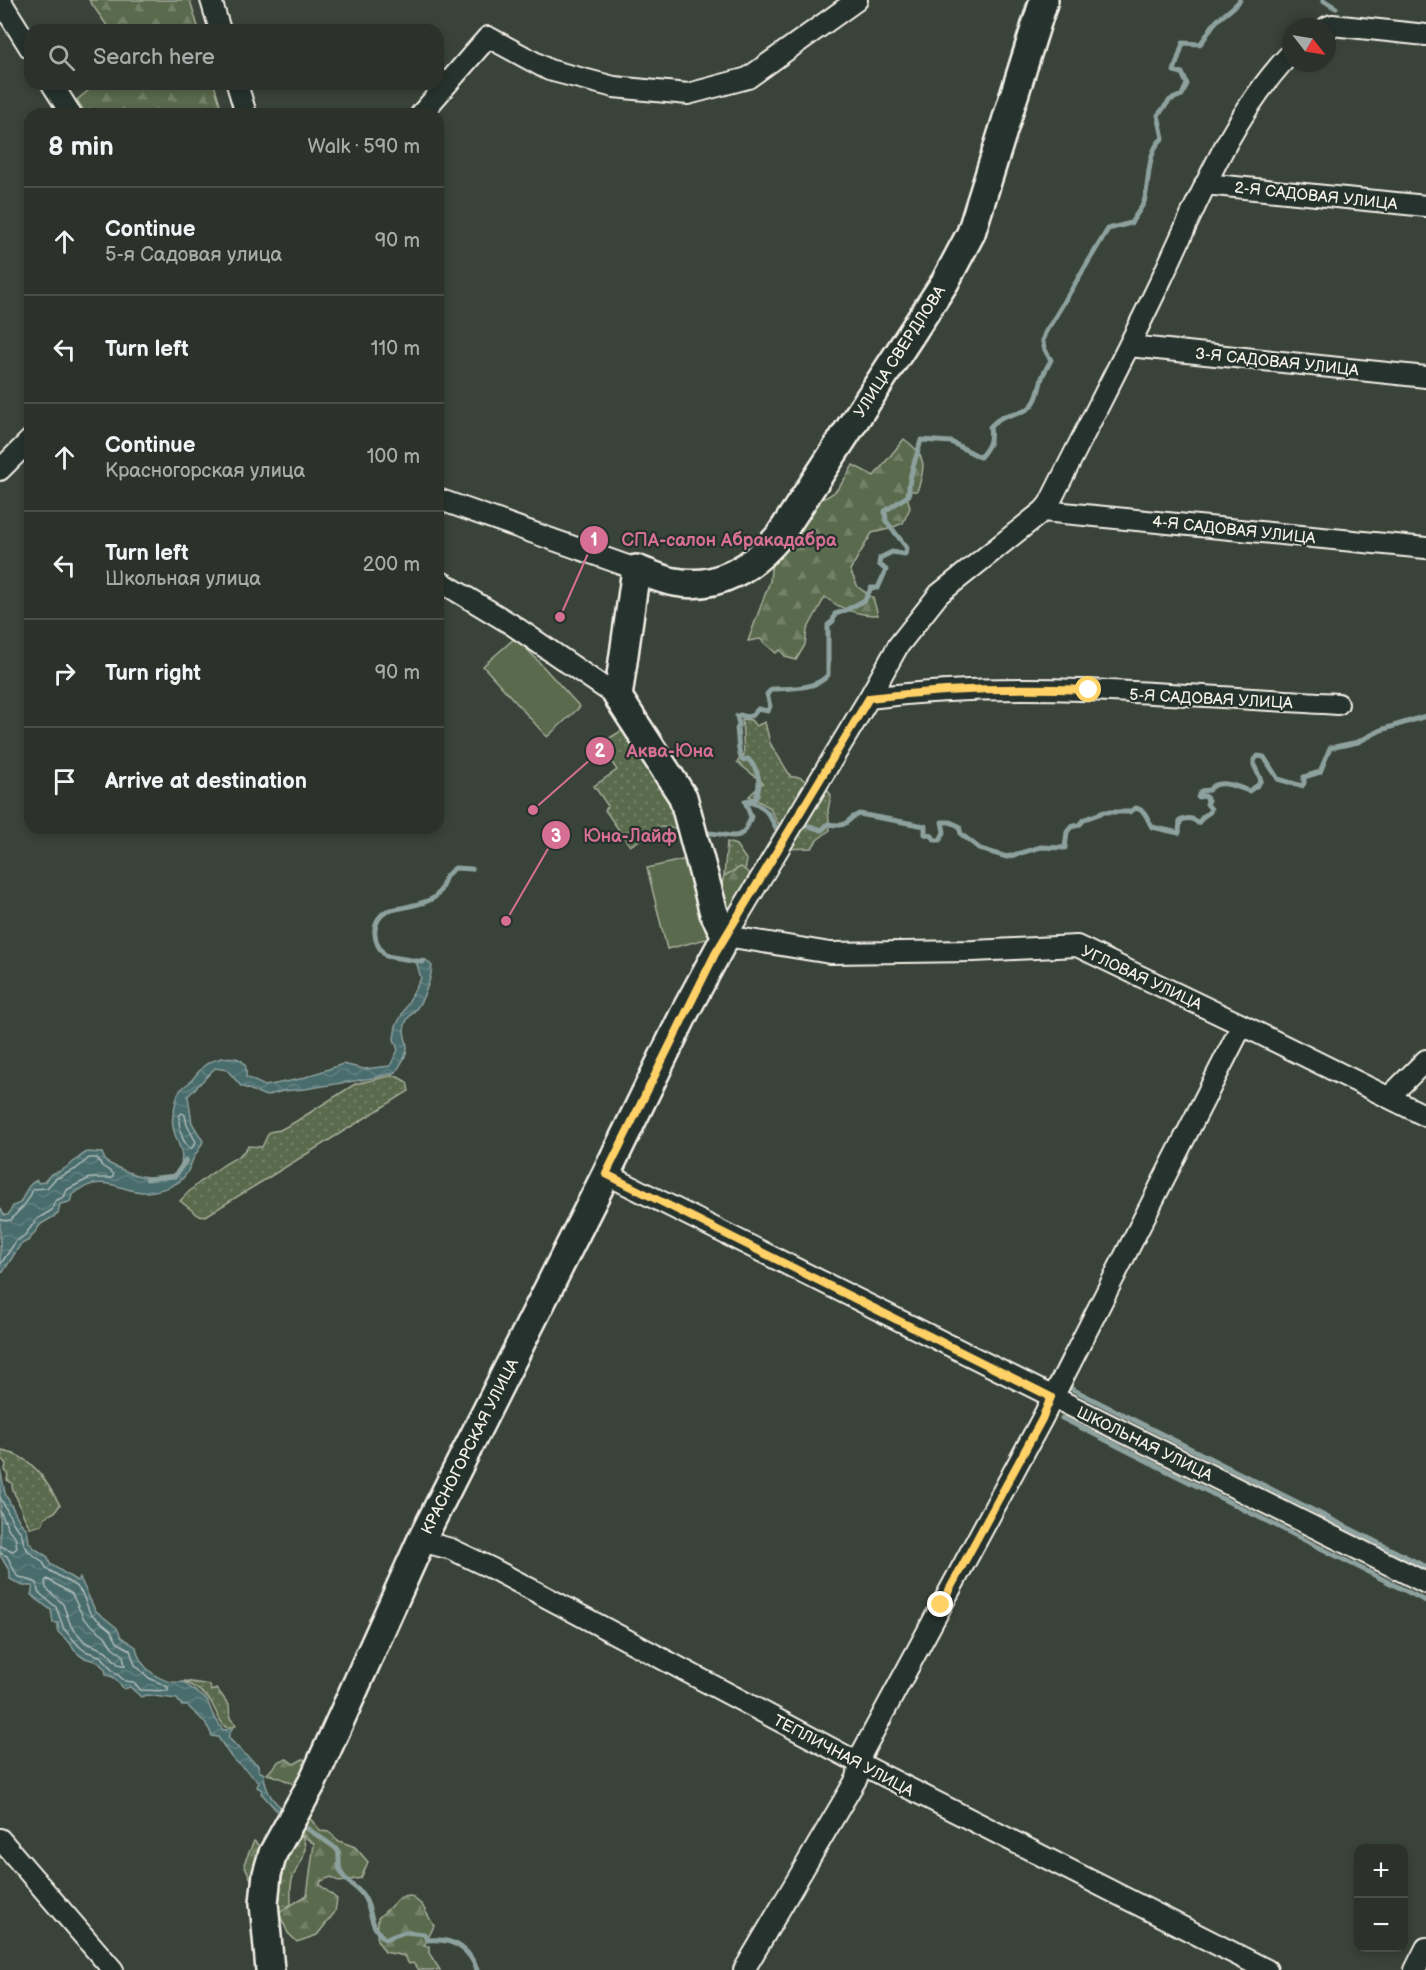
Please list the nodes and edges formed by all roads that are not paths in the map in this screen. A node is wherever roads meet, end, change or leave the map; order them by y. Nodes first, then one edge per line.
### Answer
1 (0, 0) edge
2 (211, 0) edge
3 (857, 0) edge
4 (1044, 0) edge
5 (218, 24) edge
6 (1336, 27) edge
7 (1426, 34) edge
8 (24, 38) edge
9 (1282, 62) edge
10 (444, 88) edge
11 (56, 90) edge
12 (239, 90) edge
13 (442, 90) edge
14 (67, 108) edge
15 (244, 108) edge
16 (426, 108) edge
17 (1205, 184) junction
18 (1426, 206) edge
19 (1129, 346) junction
20 (1426, 377) edge
21 (24, 446) edge
22 (0, 470) edge
23 (444, 501) edge
24 (1043, 511) junction
25 (1426, 548) edge
26 (636, 569) junction
27 (444, 584) edge
28 (618, 697) junction
29 (869, 698) junction
30 (1338, 704) dead end
31 (726, 936) junction
32 (1242, 1025) junction
33 (1426, 1060) edge
34 (1389, 1098) junction
35 (1426, 1116) edge
36 (606, 1174) junction
37 (1051, 1397) junction
38 (421, 1541) junction
39 (1426, 1583) edge
40 (859, 1763) junction
41 (0, 1839) edge
42 (1426, 1948) edge
43 (113, 1970) edge
44 (270, 1970) edge
45 (744, 1970) edge
46 (1267, 1970) edge
47 (1415, 1970) edge

1 - 8 street
2 - 5 street
3 - 10 street
4 - 26 street, УЛИЦА СВЕРДЛОВА
6 - 7 street
9 - 17 street
11 - 14 street
12 - 15 street
13 - 16 street
17 - 18 street, 2-Я САДОВАЯ УЛИЦА
17 - 19 street
19 - 20 street, 3-Я САДОВАЯ УЛИЦА
19 - 24 street
21 - 22 street
23 - 26 street
24 - 25 street, 4-Я САДОВАЯ УЛИЦА
24 - 29 street
26 - 28 street
27 - 28 street
28 - 31 street
29 - 30 street, 5-Я САДОВАЯ УЛИЦА
29 - 31 street
31 - 32 street, УГЛОВАЯ УЛИЦА
31 - 36 street, КРАСНОГОРСКАЯ УЛИЦА
32 - 34 street, УГЛОВАЯ УЛИЦА
32 - 37 street
33 - 34 street
34 - 35 street, УГЛОВАЯ УЛИЦА
36 - 37 street, ШКОЛЬНАЯ УЛИЦА
36 - 38 street, КРАСНОГОРСКАЯ УЛИЦА
37 - 39 street, ШКОЛЬНАЯ УЛИЦА
37 - 40 street
38 - 40 street, ТЕПЛИЧНАЯ УЛИЦА
38 - 44 street, КРАСНОГОРСКАЯ УЛИЦА
40 - 45 street
40 - 46 street, ТЕПЛИЧНАЯ УЛИЦА
41 - 43 street
42 - 47 street

